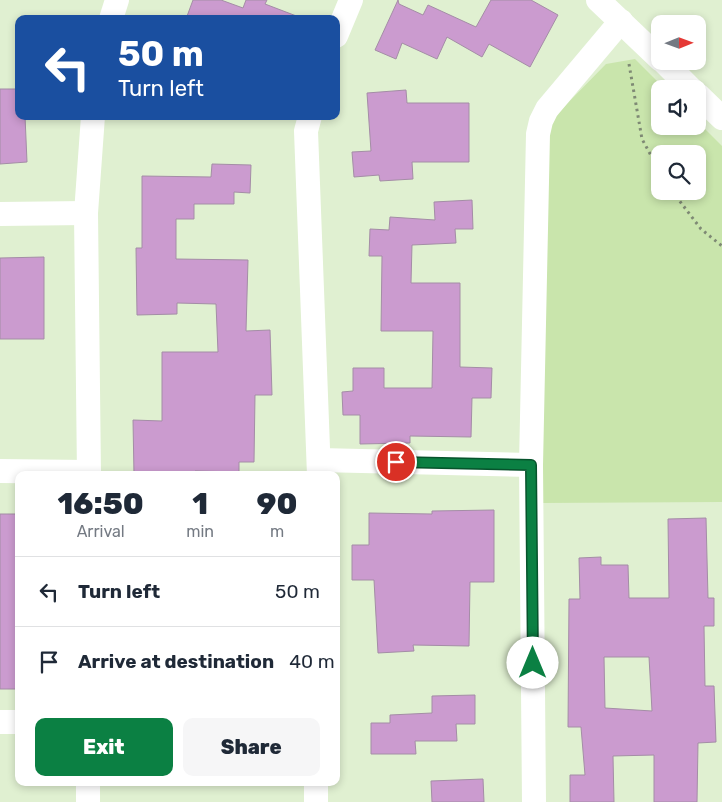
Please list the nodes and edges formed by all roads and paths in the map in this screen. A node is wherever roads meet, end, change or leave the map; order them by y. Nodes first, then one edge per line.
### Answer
1 (117, 0) edge
2 (350, 0) edge
3 (598, 0) edge
4 (112, 15) edge
5 (621, 21) junction
6 (340, 26) edge
7 (651, 50) edge
8 (628, 60) dead end
9 (672, 70) edge
10 (682, 80) edge
11 (706, 103) edge
12 (722, 118) edge
13 (93, 120) edge
14 (309, 120) edge
15 (651, 156) edge
16 (679, 200) edge
17 (86, 213) junction
18 (0, 214) edge
19 (722, 246) edge
20 (531, 465) junction
21 (319, 468) edge
22 (0, 471) edge
23 (15, 471) edge
24 (89, 471) edge
25 (0, 722) edge
26 (15, 722) edge
27 (88, 786) edge
28 (316, 786) edge
29 (88, 802) edge
30 (316, 802) edge
31 (534, 802) edge

1 - 4 street
2 - 6 street
3 - 5 street
5 - 7 street
5 - 20 street
8 - 15 path
9 - 10 street
11 - 12 street
13 - 17 street
14 - 21 street
16 - 19 path
17 - 18 street
17 - 24 street
20 - 21 street
20 - 31 street
22 - 23 street
25 - 26 street
27 - 29 street
28 - 30 street

